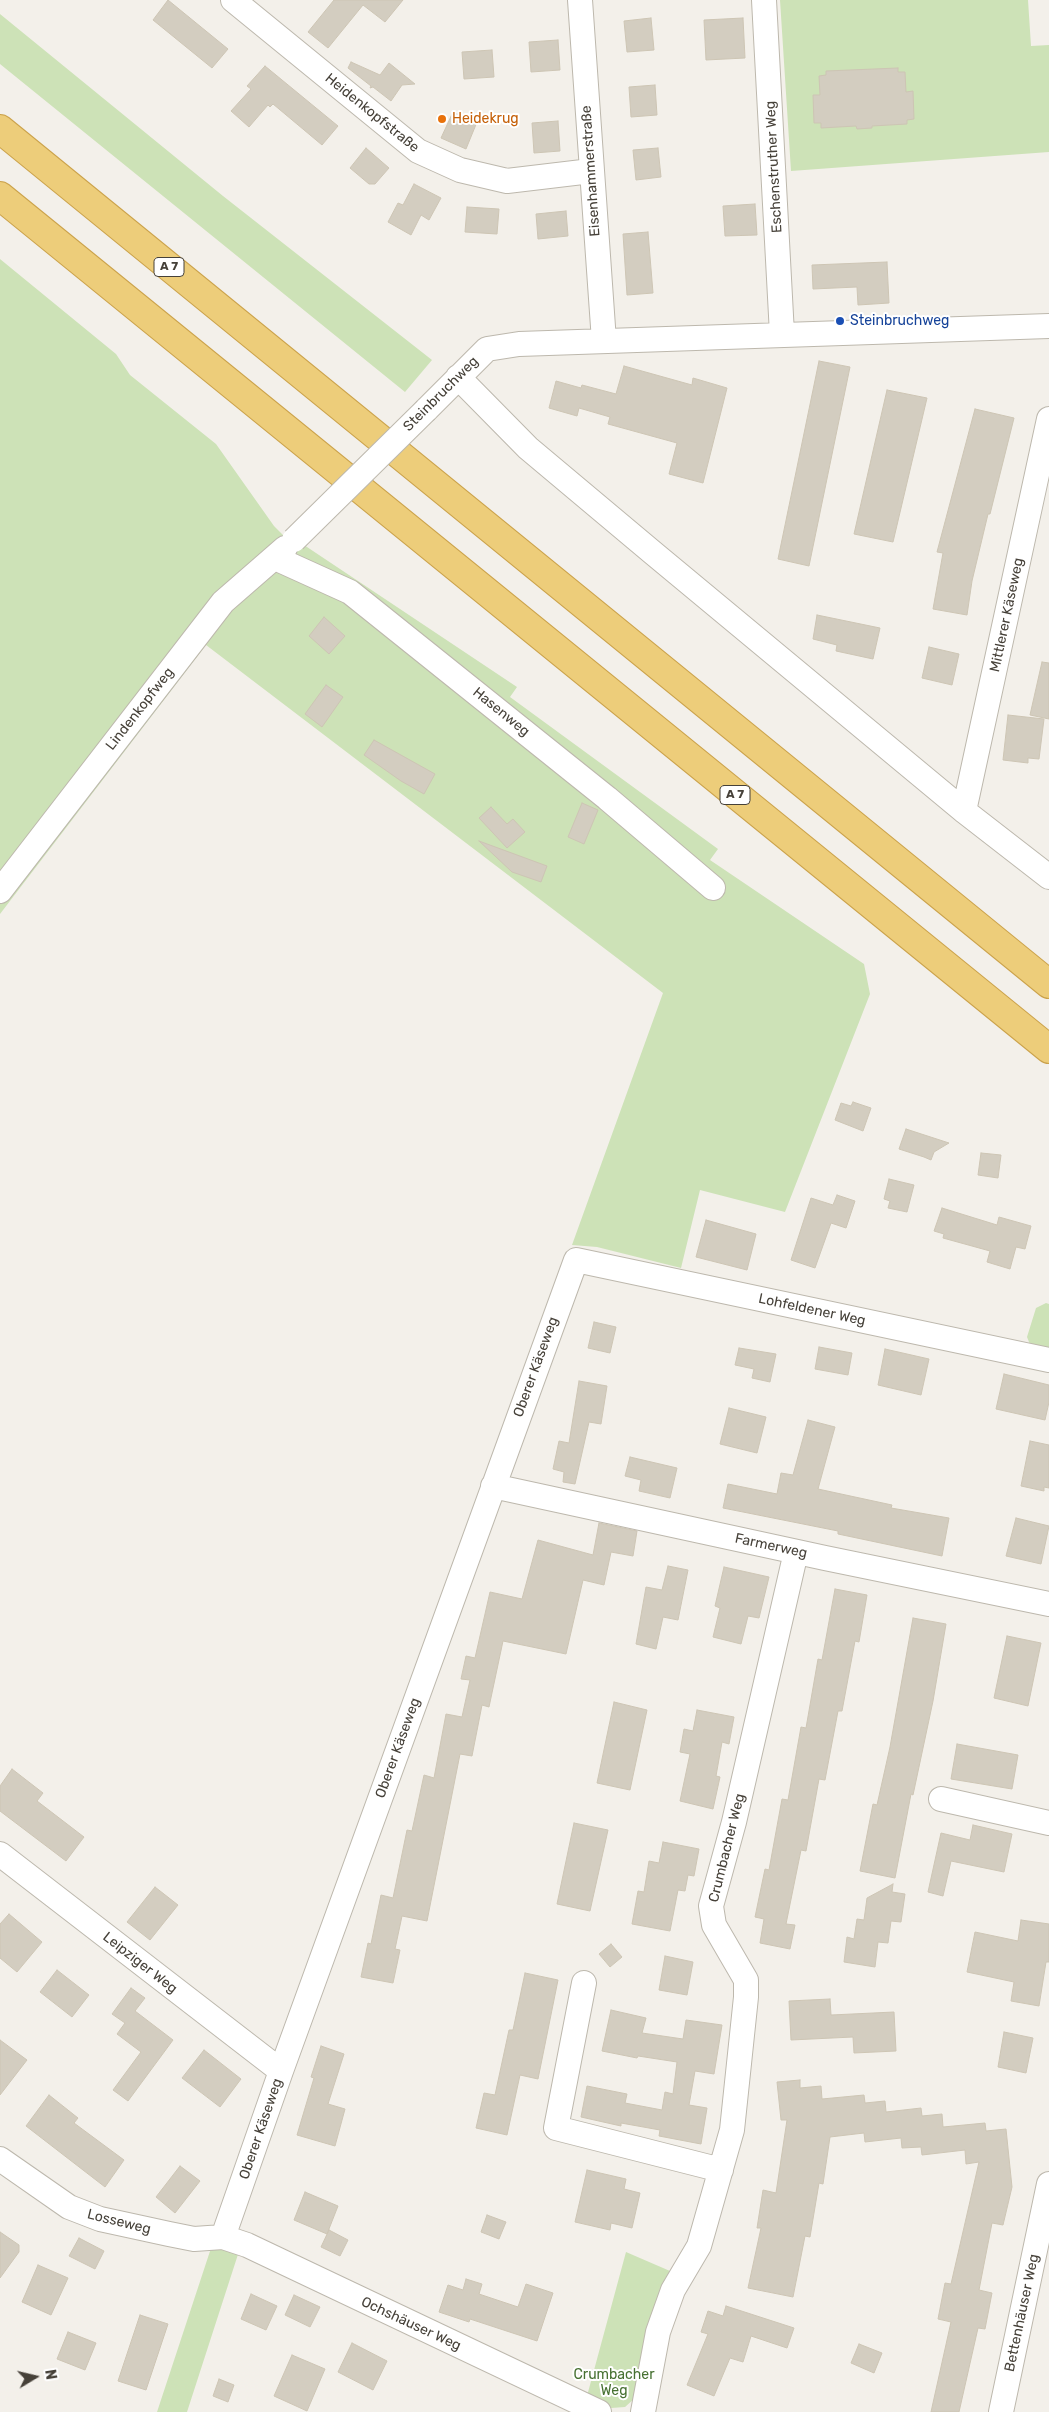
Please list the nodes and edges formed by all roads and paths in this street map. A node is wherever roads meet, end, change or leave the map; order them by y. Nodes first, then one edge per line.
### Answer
1 (233, 0) edge
2 (580, 0) edge
3 (764, 0) edge
4 (0, 129) edge
5 (591, 171) junction
6 (0, 196) edge
7 (1049, 326) edge
8 (782, 334) junction
9 (604, 341) junction
10 (458, 377) junction
11 (1049, 418) edge
12 (294, 540) joint
13 (274, 558) junction
14 (964, 811) junction
15 (1049, 877) edge
16 (712, 888) dead end
17 (0, 891) edge
18 (1049, 984) edge
19 (1049, 1049) edge
20 (576, 1260) joint
21 (1049, 1360) edge
22 (493, 1486) junction
23 (796, 1552) junction
24 (1049, 1604) edge
25 (941, 1799) dead end
26 (1049, 1823) edge
27 (0, 1854) edge
28 (584, 1983) dead end
29 (281, 2072) junction
30 (0, 2159) edge
31 (721, 2170) junction
32 (1049, 2184) edge
33 (223, 2237) junction
34 (599, 2412) edge
35 (643, 2412) edge
36 (1001, 2412) edge

1 - 5 street, Heidenkopfstraße
2 - 5 street, Eisenhammerstraße
3 - 8 street, Eschenstruther Weg
4 - 18 highway, A 7
5 - 9 street, Eisenhammerstraße
6 - 19 highway, A 7
7 - 8 street, Steinbruchweg
8 - 9 street, Steinbruchweg
9 - 10 street, Steinbruchweg
10 - 12 street, Steinbruchweg, bridge
10 - 14 street
11 - 14 street, Mittlerer Käseweg
12 - 13 street, Lindenkopfweg
13 - 16 street, Hasenweg
13 - 17 street, Lindenkopfweg
14 - 15 street
20 - 21 street, Lohfeldener Weg
20 - 22 street, Oberer Käseweg
22 - 23 street, Farmerweg
22 - 29 street, Oberer Käseweg
23 - 24 street, Farmerweg
23 - 31 street, Crumbacher Weg
25 - 26 street
27 - 29 street, Leipziger Weg
28 - 31 street
29 - 33 street, Oberer Käseweg
30 - 33 street, Losseweg
31 - 35 street, Crumbacher Weg
32 - 36 street, Bettenhäuser Weg
33 - 34 street, Ochshäuser Weg

